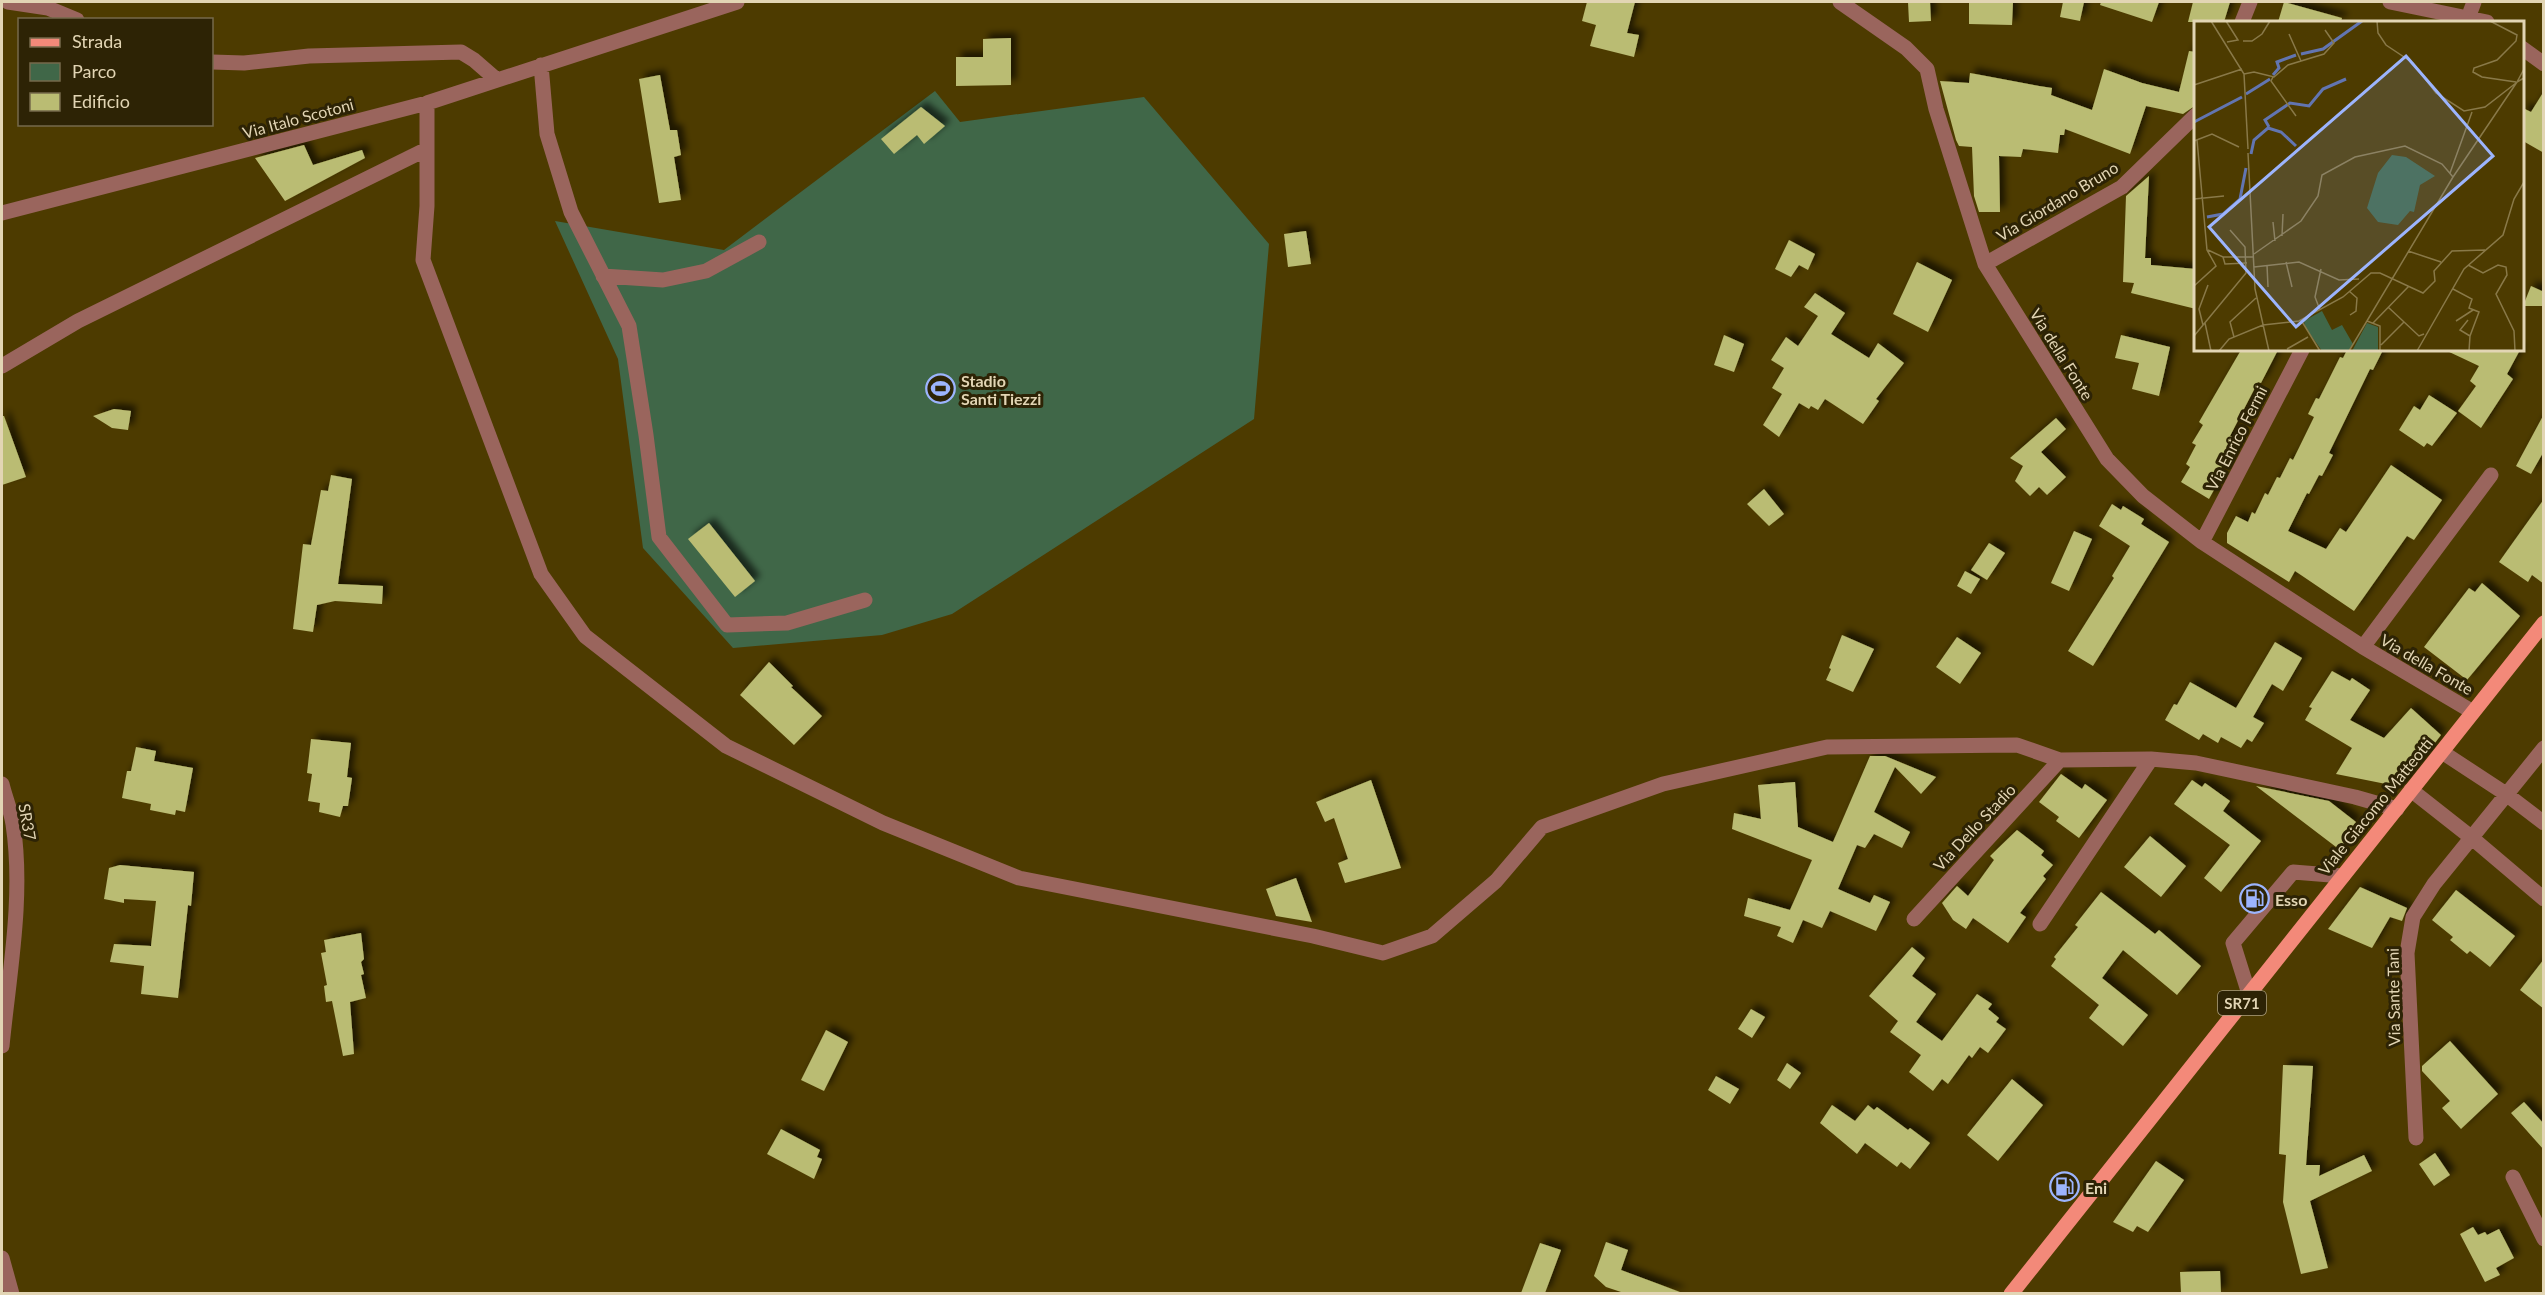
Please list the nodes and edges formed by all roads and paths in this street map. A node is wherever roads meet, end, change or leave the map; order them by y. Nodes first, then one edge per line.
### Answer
1 (8, 2) edge
2 (737, 2) edge
3 (1840, 2) edge
4 (2250, 2) edge
5 (2390, 2) edge
6 (2474, 2) edge
7 (72, 18) edge
8 (2468, 18) junction
9 (2242, 21) edge
10 (2482, 21) edge
11 (2524, 49) edge
12 (213, 62) edge
13 (2544, 64) edge
14 (541, 65) junction
15 (497, 80) junction
16 (427, 103) junction
17 (2194, 117) edge
18 (427, 148) junction
19 (2, 213) edge
20 (759, 242) dead end
21 (1985, 264) junction
22 (603, 276) junction
23 (2301, 351) edge
24 (2, 366) edge
25 (2491, 475) dead end
26 (2202, 542) junction
27 (865, 600) dead end
28 (2544, 623) edge
29 (2363, 647) junction
30 (2473, 712) junction
31 (2544, 748) edge
32 (2442, 752) junction
33 (2151, 759) junction
34 (2060, 760) junction
35 (2, 784) edge
36 (2411, 790) junction
37 (2506, 794) junction
38 (2397, 809) junction
39 (2544, 823) edge
40 (2472, 838) junction
41 (2343, 876) junction
42 (2544, 899) edge
43 (1914, 919) dead end
44 (2040, 924) dead end
45 (2249, 994) junction
46 (2, 1046) edge
47 (2416, 1138) dead end
48 (2513, 1177) dead end
49 (2544, 1239) edge
50 (2, 1258) edge
51 (12, 1293) edge
52 (2011, 1293) edge

1 - 7 street
2 - 14 street, Via Italo Scotoni
3 - 21 street, Via della Fonte
4 - 9 street
5 - 8 street
6 - 8 street
8 - 10 street
11 - 13 street
12 - 15 street
14 - 15 street, Via Italo Scotoni
14 - 22 street
15 - 16 street, Via Italo Scotoni
16 - 18 street
16 - 19 street, Via Italo Scotoni
17 - 21 street, Via Giordano Bruno
18 - 24 street
18 - 34 street
20 - 22 street
21 - 26 street, Via della Fonte
22 - 27 street
23 - 26 street, Via Enrico Fermi
25 - 29 street, Via della Fonte
26 - 29 street, Via della Fonte
28 - 30 main road, Viale Giacomo Matteotti / SR71
29 - 30 street, Via della Fonte
30 - 32 main road, Viale Giacomo Matteotti / SR71
31 - 37 street, Via Sante Tani
32 - 36 main road, Viale Giacomo Matteotti / SR71
32 - 37 street
33 - 34 street
33 - 38 street
33 - 44 street
34 - 43 street, Via Dello Stadio
35 - 46 street, SR37
36 - 38 main road, Viale Giacomo Matteotti / SR71
36 - 40 street
37 - 39 street
37 - 40 street, Via Sante Tani
38 - 41 main road, Viale Giacomo Matteotti / SR71
40 - 42 street
40 - 47 street, Via Sante Tani
41 - 45 main road, Viale Giacomo Matteotti / SR71
41 - 45 street
45 - 52 main road, Viale Giacomo Matteotti / SR71
48 - 49 street
50 - 51 street

